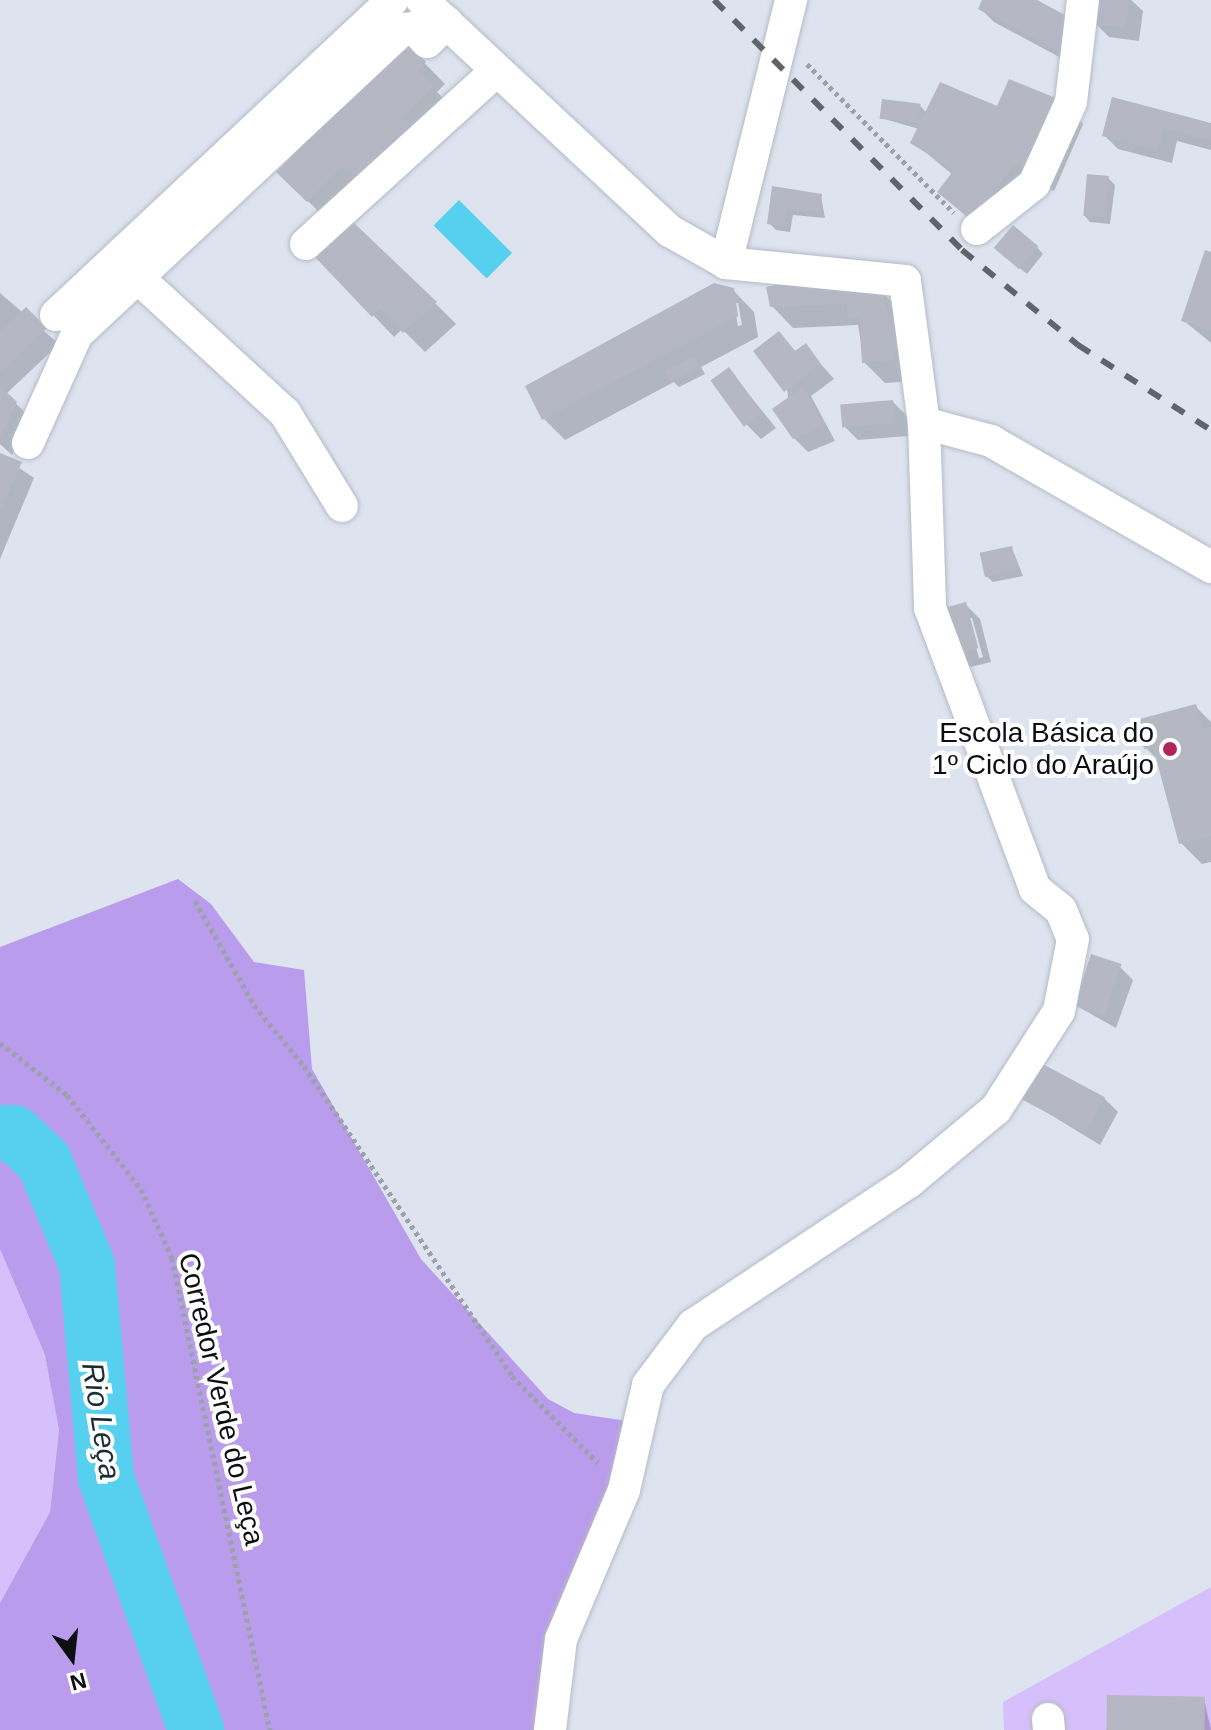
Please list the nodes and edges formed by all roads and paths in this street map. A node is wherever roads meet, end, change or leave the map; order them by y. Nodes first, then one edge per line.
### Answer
1 (393, 0) edge
2 (422, 0) edge
3 (791, 0) edge
4 (1083, 0) edge
5 (447, 23) junction
6 (781, 38) junction
7 (497, 70) junction
8 (977, 229) joint
9 (306, 244) dead end
10 (726, 263) junction
11 (137, 277) junction
12 (56, 315) dead end
13 (924, 423) junction
14 (28, 443) dead end
15 (342, 506) dead end
16 (1211, 567) edge
17 (195, 901) dead end
18 (0, 1043) edge
19 (624, 1490) junction
20 (270, 1730) edge
21 (550, 1730) edge

1 - 12 street
2 - 5 street
3 - 6 street
4 - 8 street
5 - 7 street
5 - 11 street
6 - 8 path
6 - 10 street
7 - 9 street
7 - 10 street
10 - 13 street
11 - 14 street
11 - 15 street
13 - 16 street
13 - 19 street
17 - 19 path
18 - 20 path, Corredor Verde do Leça
19 - 21 street

